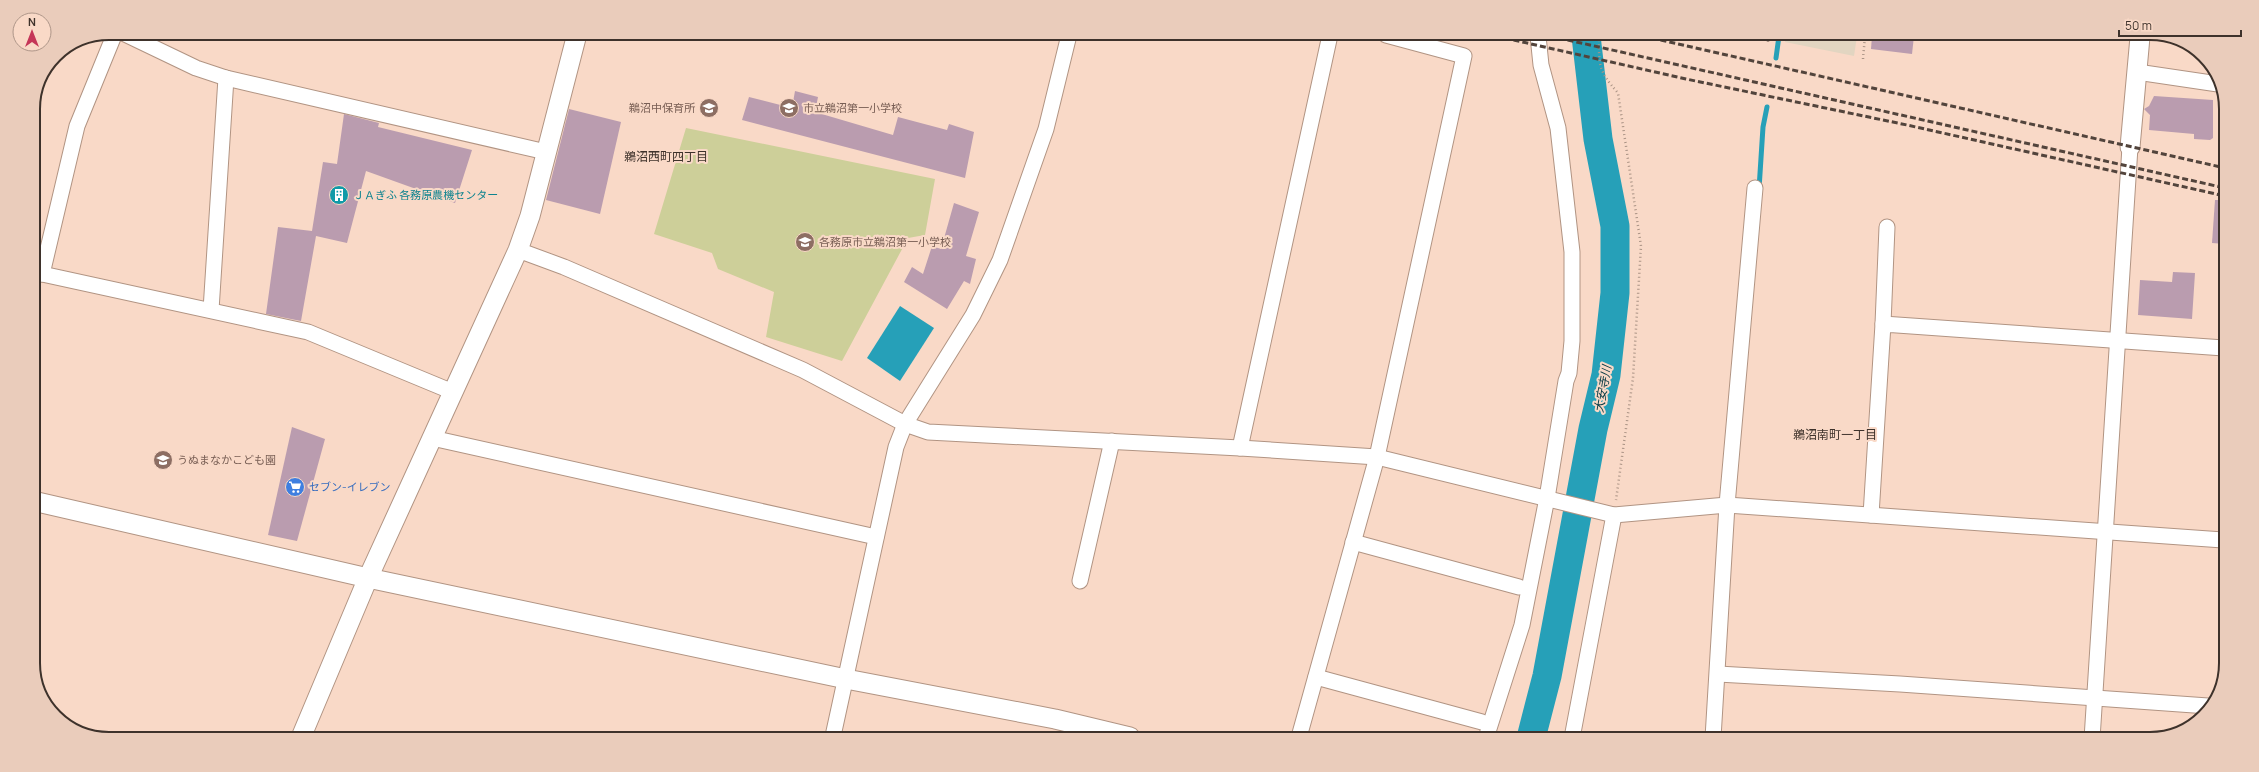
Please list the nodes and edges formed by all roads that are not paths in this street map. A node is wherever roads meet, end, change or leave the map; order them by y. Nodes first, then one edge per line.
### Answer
1 (112, 40) edge
2 (138, 40) edge
3 (574, 40) edge
4 (1067, 40) edge
5 (1329, 40) edge
6 (1402, 40) edge
7 (1538, 40) edge
8 (2140, 40) edge
9 (2137, 72) junction
10 (226, 78) junction
11 (2213, 83) edge
12 (2130, 146) joint
13 (546, 152) junction
14 (1755, 188) dead end
15 (1887, 226) dead end
16 (518, 250) junction
17 (40, 265) edge
18 (40, 273) edge
19 (211, 310) junction
20 (1884, 324) junction
21 (2118, 339) junction
22 (2219, 348) edge
23 (453, 392) junction
24 (905, 424) junction
25 (432, 438) junction
26 (1112, 441) junction
27 (1240, 448) junction
28 (1377, 457) junction
29 (1548, 499) junction
30 (40, 503) edge
31 (1727, 505) junction
32 (1614, 515) junction
33 (1871, 515) junction
34 (2105, 531) junction
35 (876, 537) junction
36 (2219, 540) edge
37 (1353, 542) junction
38 (368, 578) junction
39 (1080, 581) dead end
40 (1519, 587) dead end
41 (1718, 674) junction
42 (1316, 677) junction
43 (846, 679) junction
44 (2095, 699) junction
45 (2204, 706) edge
46 (1482, 722) dead end
47 (303, 732) edge
48 (834, 732) edge
49 (1109, 732) edge
50 (1300, 732) edge
51 (1488, 732) edge
52 (1573, 732) edge
53 (1713, 732) edge
54 (2093, 732) edge

1 - 17 street
2 - 10 street
3 - 13 street
4 - 24 street
5 - 27 street
6 - 28 street
7 - 29 street
8 - 9 street
9 - 11 street
9 - 12 street
10 - 13 street
10 - 19 street
12 - 21 street
13 - 16 street
14 - 31 street
15 - 20 street
16 - 23 street
16 - 24 street
18 - 19 street
19 - 23 street
20 - 21 street
20 - 33 street
21 - 22 street
21 - 34 street
23 - 25 street
24 - 26 street
24 - 35 street
25 - 35 street
25 - 38 street
26 - 27 street
26 - 39 street
27 - 28 street
28 - 29 street
28 - 37 street
29 - 32 street
29 - 51 street
30 - 38 street
31 - 32 street
31 - 33 street
31 - 41 street
32 - 52 street
33 - 34 street
34 - 36 street
34 - 44 street
35 - 43 street
37 - 40 street
37 - 42 street
38 - 43 street
38 - 47 street
41 - 44 street
41 - 53 street
42 - 46 street
42 - 50 street
43 - 48 street
43 - 49 street
44 - 45 street
44 - 54 street

